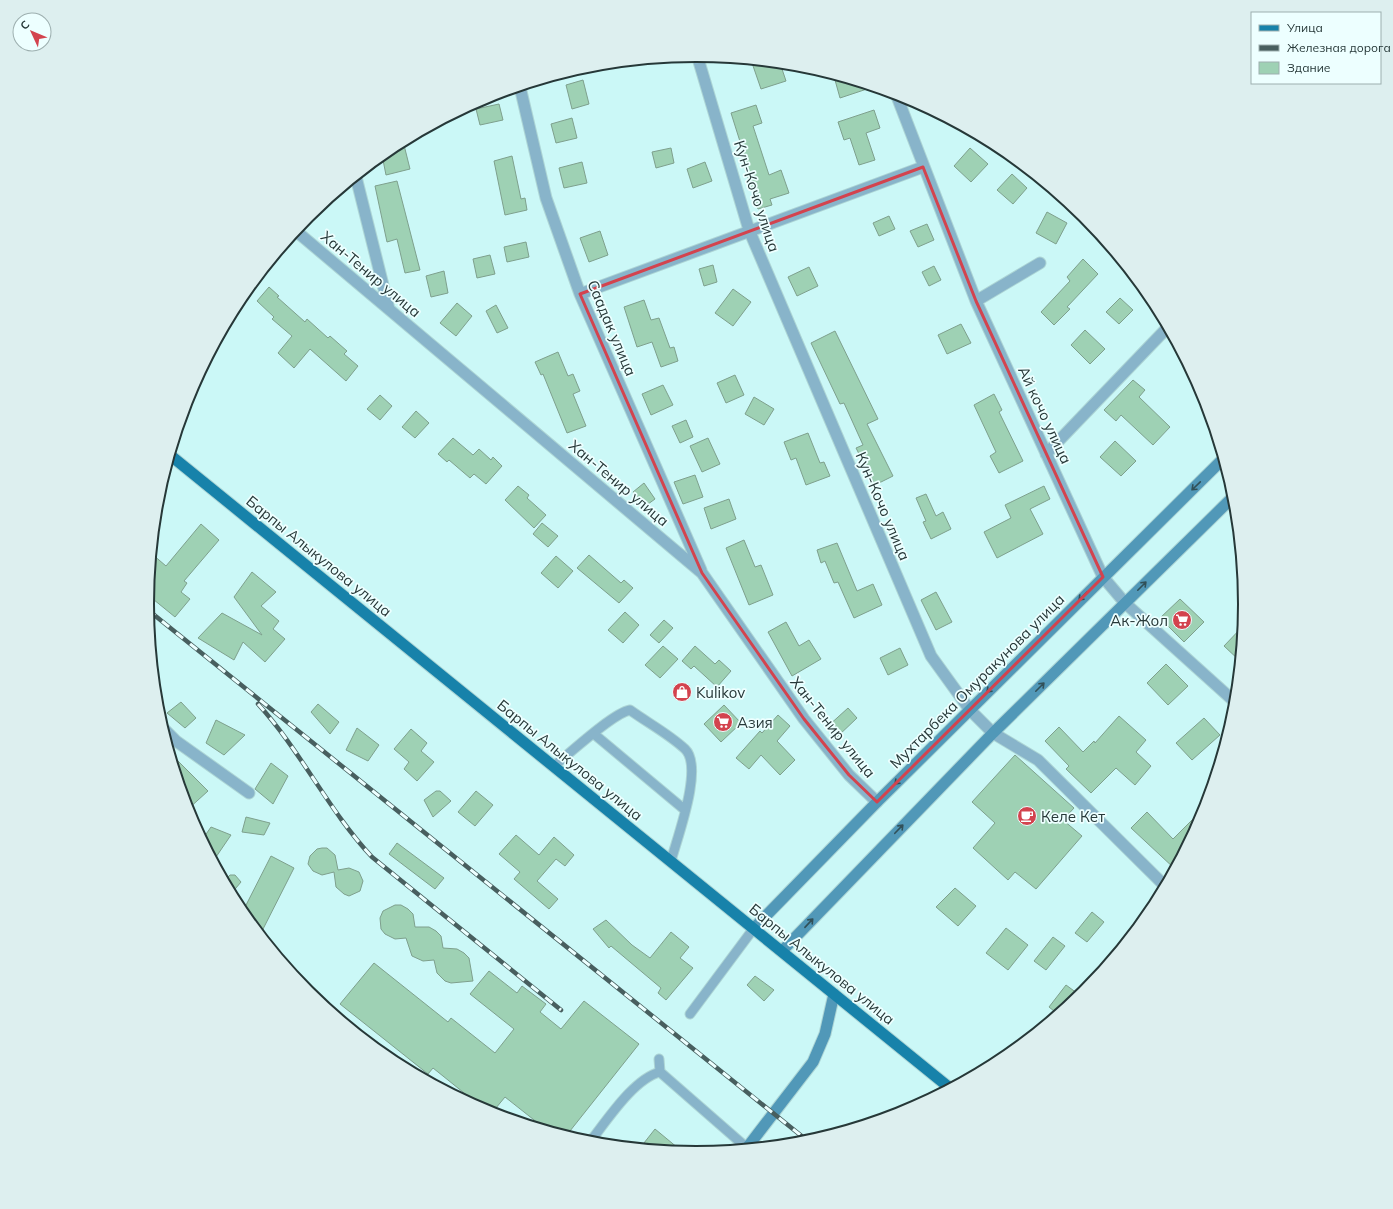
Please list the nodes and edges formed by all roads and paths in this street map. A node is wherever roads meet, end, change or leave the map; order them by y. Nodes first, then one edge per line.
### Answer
1 (699, 62) edge
2 (521, 91) edge
3 (899, 101) edge
4 (923, 167) junction
5 (357, 182) edge
6 (749, 230) junction
7 (301, 234) edge
8 (1040, 263) dead end
9 (580, 294) junction
10 (976, 301) junction
11 (389, 309) junction
12 (1165, 331) edge
13 (1046, 454) junction
14 (174, 458) edge
15 (1220, 462) edge
16 (1229, 501) edge
17 (702, 572) junction
18 (1103, 577) junction
19 (1125, 602) junction
20 (1231, 698) edge
21 (970, 710) junction
22 (993, 733) junction
23 (594, 734) junction
24 (170, 735) edge
25 (554, 766) junction
26 (249, 793) dead end
27 (877, 802) junction
28 (685, 810) junction
29 (671, 861) junction
30 (1162, 883) edge
31 (754, 928) junction
32 (782, 951) junction
33 (834, 994) junction
34 (690, 1014) dead end
35 (659, 1059) dead end
36 (660, 1072) junction
37 (947, 1085) edge
38 (594, 1137) edge
39 (750, 1144) edge
40 (741, 1145) edge

1 - 6 street, Кун-Кочо улица
2 - 9 street, Саадак улица
3 - 4 street, Ай кочо улица
4 - 6 street
4 - 10 street, Ай кочо улица
5 - 11 street
6 - 9 street
6 - 21 street, Кун-Кочо улица
7 - 11 street, Хан-Тенир улица
8 - 10 street
9 - 17 street, Саадак улица
10 - 13 street, Ай кочо улица
11 - 17 street, Хан-Тенир улица
12 - 13 street
13 - 18 street, Ай кочо улица
14 - 25 main road, Барпы Алыкулова улица
15 -> 18 main road, Мухтарбека Омуракунова улица
19 -> 16 main road
17 - 27 street, Хан-Тенир улица
18 - 19 street, Ай кочо улица
18 -> 21 main road, Мухтарбека Омуракунова улица
19 - 20 street, Ай кочо улица
22 -> 19 main road
21 - 22 street, Кун-Кочо улица
21 -> 27 main road, Мухтарбека Омуракунова улица
22 - 30 street, Кун-Кочо улица
32 -> 22 main road
23 - 25 lane
23 - 28 lane
23 - 28 lane
24 - 26 street
25 - 29 main road, Барпы Алыкулова улица
27 - 31 main road, Мухтарбека Омуракунова улица
28 - 29 lane
29 - 31 main road, Барпы Алыкулова улица
31 - 32 main road, Барпы Алыкулова улица
31 - 34 lane
32 - 33 main road, Барпы Алыкулова улица
33 - 37 main road, Барпы Алыкулова улица
33 - 39 main road
35 - 36 lane
36 - 38 lane
36 - 40 lane

